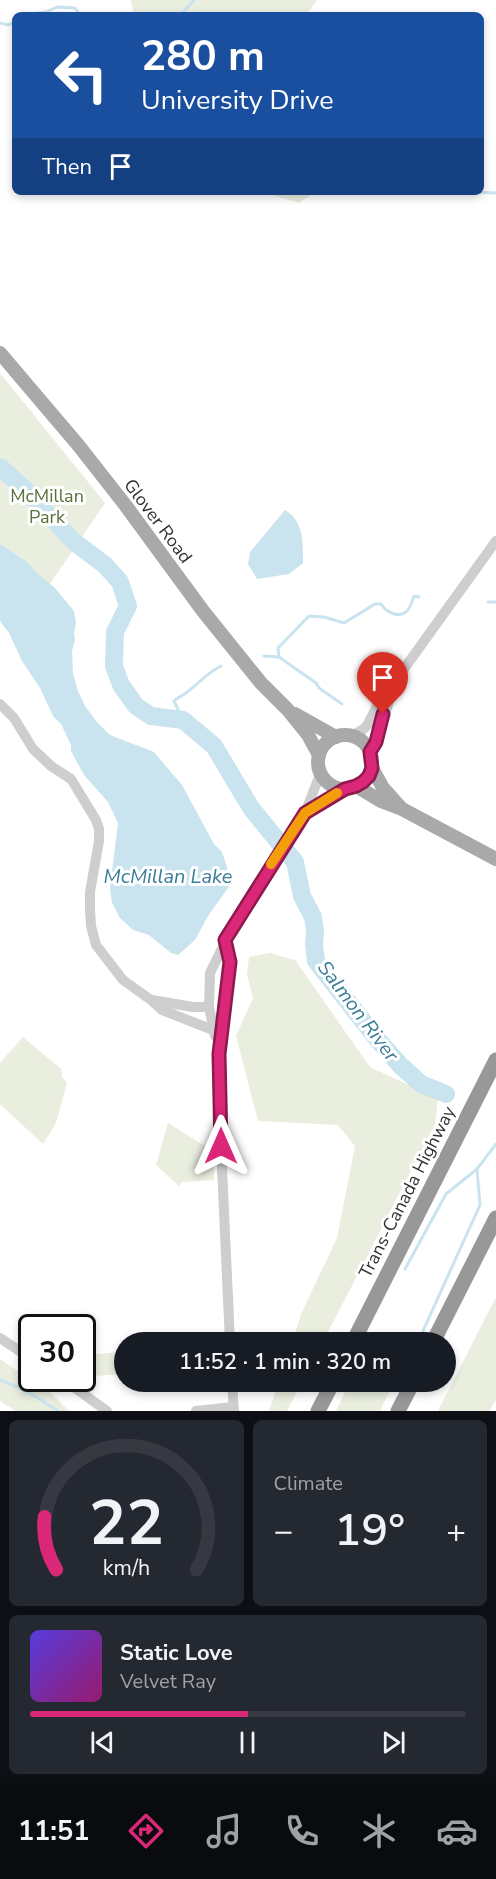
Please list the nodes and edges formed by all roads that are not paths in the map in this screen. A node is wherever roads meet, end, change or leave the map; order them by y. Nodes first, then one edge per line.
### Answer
1 (0, 352) edge
2 (496, 541) edge
3 (396, 680) junction
4 (0, 704) edge
5 (288, 710) junction
6 (352, 736) junction
7 (336, 737) junction
8 (370, 752) junction
9 (319, 756) junction
10 (372, 768) junction
11 (321, 772) junction
12 (351, 788) junction
13 (402, 809) junction
14 (304, 815) junction
15 (496, 859) edge
16 (225, 940) junction
17 (151, 1000) junction
18 (209, 1007) junction
19 (213, 1030) junction
20 (219, 1054) junction
21 (496, 1060) edge
22 (496, 1218) edge
23 (230, 1332) edge
24 (358, 1332) edge
25 (438, 1332) edge
26 (0, 1338) edge
27 (18, 1350) edge
28 (81, 1392) edge
29 (233, 1392) edge
30 (328, 1392) edge
31 (408, 1392) edge
32 (234, 1409) edge
33 (107, 1411) edge
34 (196, 1411) edge
35 (318, 1411) edge
36 (398, 1411) edge

1 - 5 main road, Glover Road
2 - 3 street
3 - 6 street
3 - 8 street
4 - 17 street
5 - 7 main road, Glover Road
5 - 9 main road, Glover Road
6 - 7 main road
6 - 8 main road
7 - 9 main road
8 - 10 main road
9 - 11 main road
10 - 12 main road
10 - 13 main road
11 - 12 main road
11 - 14 street
12 - 13 main road
12 - 14 street
13 - 15 main road
14 - 16 street
16 - 18 street
16 - 20 street
17 - 18 street
17 - 19 street
18 - 19 street
19 - 20 street
20 - 23 street
21 - 24 highway, Trans-Canada Highway
22 - 25 highway
26 - 27 street
28 - 33 street
29 - 32 street
30 - 35 highway
31 - 36 highway
32 - 34 street

